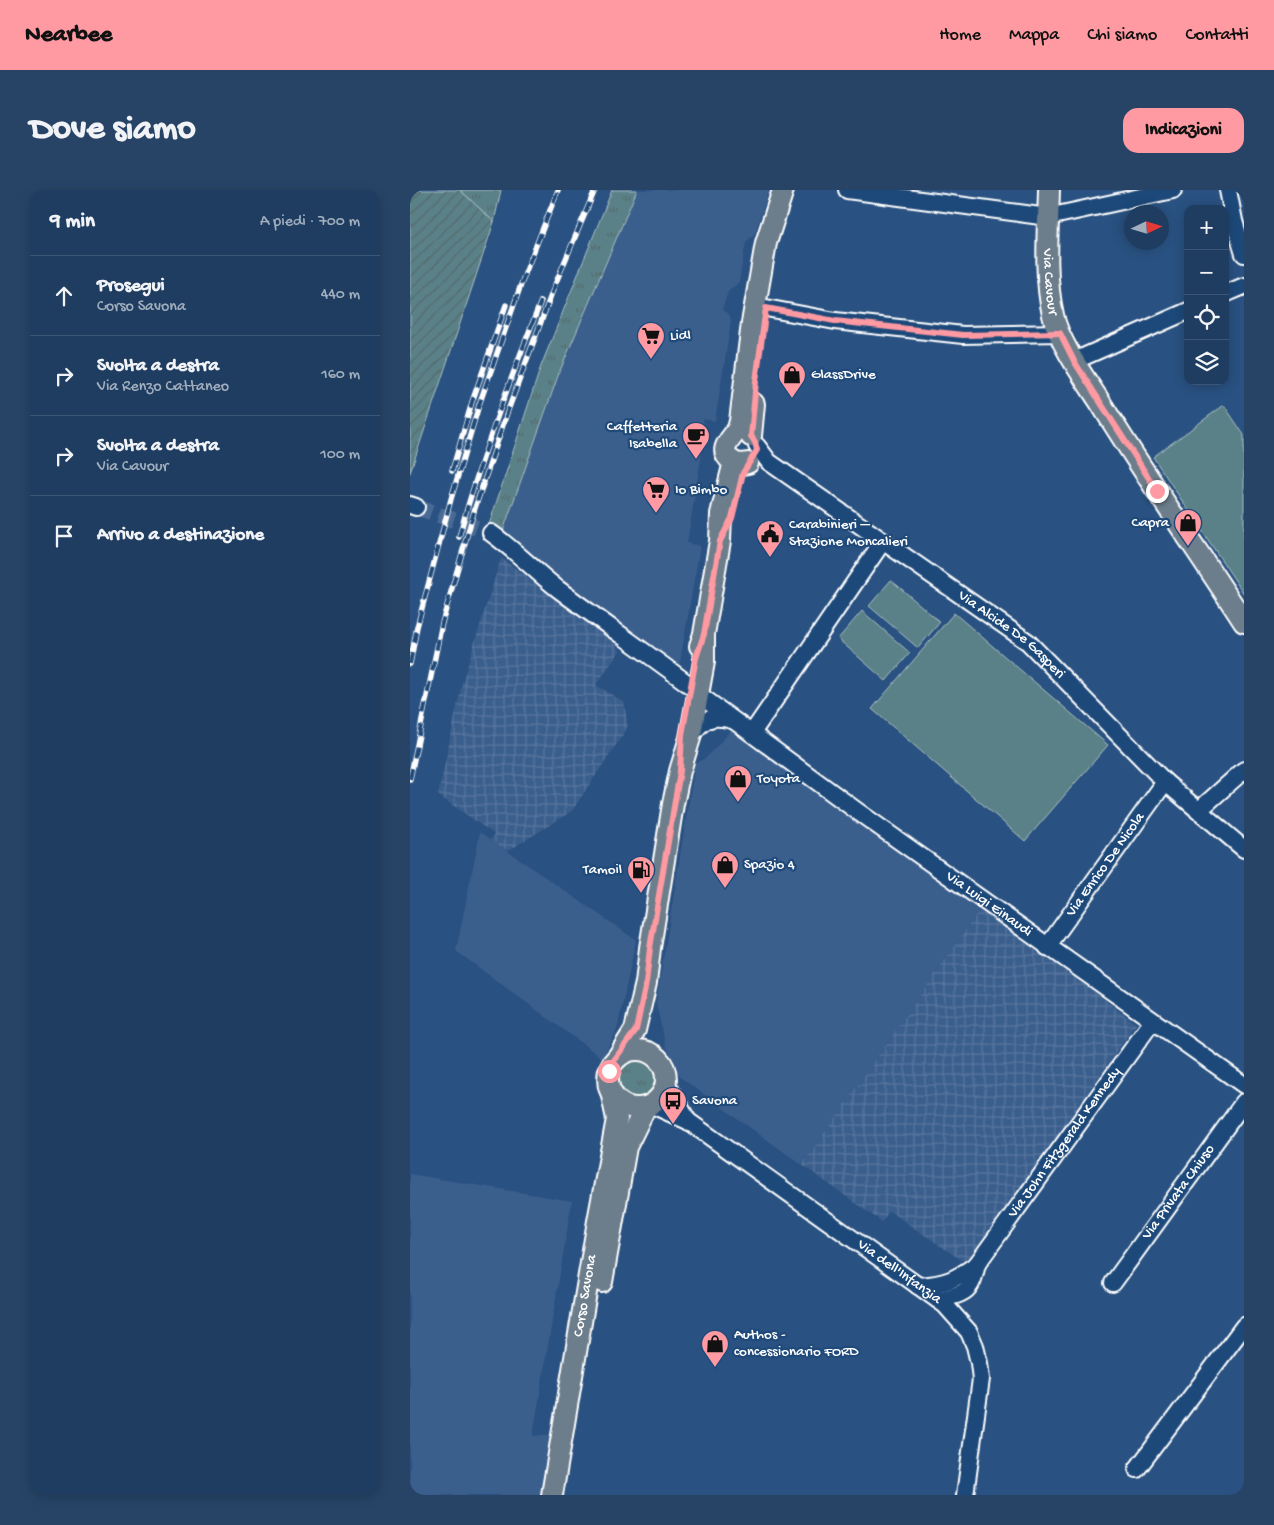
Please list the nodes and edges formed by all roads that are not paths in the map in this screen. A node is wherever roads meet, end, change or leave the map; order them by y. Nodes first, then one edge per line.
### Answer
1 (847, 190) edge
2 (1049, 190) edge
3 (1173, 190) edge
4 (1228, 190) edge
5 (781, 197) edge
6 (1048, 217) junction
7 (1244, 254) edge
8 (1244, 286) edge
9 (1229, 292) edge
10 (766, 308) junction
11 (1184, 313) edge
12 (1060, 333) junction
13 (1074, 361) junction
14 (749, 452) junction
15 (491, 533) tunnel mouth
16 (883, 541) junction
17 (1244, 622) edge
18 (694, 690) junction
19 (734, 720) junction
20 (752, 733) junction
21 (690, 738) junction
22 (1244, 770) edge
23 (680, 771) junction
24 (1165, 782) junction
25 (1198, 811) junction
26 (1244, 849) edge
27 (1047, 947) junction
28 (646, 983) junction
29 (1152, 1022) junction
30 (618, 1056) junction
31 (657, 1058) junction
32 (666, 1083) junction
33 (1244, 1085) edge
34 (612, 1096) junction
35 (1244, 1102) edge
36 (648, 1106) junction
37 (688, 1121) junction
38 (978, 1264) junction
39 (1113, 1283) dead end
40 (918, 1286) junction
41 (938, 1300) junction
42 (1244, 1326) edge
43 (1137, 1469) dead end
44 (552, 1495) edge
45 (564, 1495) edge
46 (965, 1495) edge

1 - 6 street
2 - 6 main road, Via Cavour
3 - 6 street
4 - 7 street
5 - 10 main road
5 - 14 main road
6 - 12 main road, Via Cavour
8 - 9 street
10 - 12 street
10 - 14 main road
11 - 13 street
12 - 13 main road, Via Cavour
13 - 17 main road, Via Cavour
14 - 16 street, Via Alcide De Gasperi
14 - 18 main road
15 - 18 street, Via Luigi Einaudi
16 - 20 street
16 - 24 street, Via Alcide De Gasperi
18 - 19 street, Via Luigi Einaudi
18 - 21 main road
18 - 23 main road
19 - 20 street, Via Luigi Einaudi
19 - 21 street
20 - 27 street, Via Luigi Einaudi
21 - 23 main road
22 - 25 street
23 - 28 main road
24 - 25 street, Via Alcide De Gasperi
24 - 27 street, Via Enrico De Nicola
25 - 26 street, Via Alcide De Gasperi
27 - 29 street, Via Luigi Einaudi
28 - 30 main road
28 - 31 main road
29 - 33 street, Via Luigi Einaudi
29 - 38 street, Via John Fitzgerald Kennedy
30 - 31 main road
30 - 34 main road
31 - 32 main road
32 - 36 main road
32 - 37 street, Via dell'Infanzia
34 - 36 main road
34 - 44 main road, Corso Savona
35 - 39 street, Via Privata Chiuso
36 - 37 street, Via dell'Infanzia
36 - 45 main road, Corso Savona
37 - 40 street, Via dell'Infanzia
38 - 40 street, Via John Fitzgerald Kennedy
38 - 41 street, Via John Fitzgerald Kennedy
40 - 41 street, Via dell'Infanzia
41 - 46 street, Via dell'Infanzia
42 - 43 street

